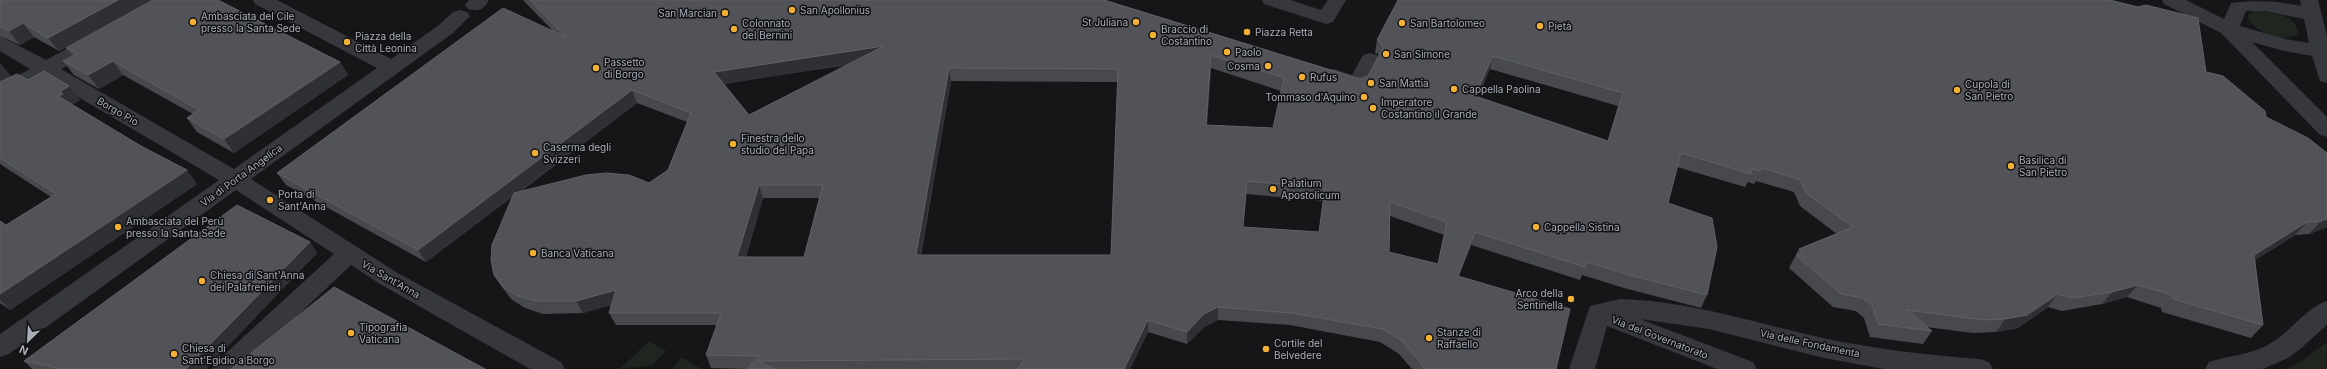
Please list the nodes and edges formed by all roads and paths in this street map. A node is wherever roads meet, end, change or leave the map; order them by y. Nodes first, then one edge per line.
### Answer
1 (262, 0) edge
2 (1271, 0) edge
3 (1336, 0) edge
4 (2171, 0) edge
5 (472, 7) edge
6 (2311, 7) edge
7 (2228, 29) junction
8 (116, 30) edge
9 (0, 42) edge
10 (2324, 51) edge
11 (1370, 60) dead end
12 (391, 67) junction
13 (46, 69) junction
14 (1313, 70) edge
15 (2327, 76) edge
16 (0, 94) edge
17 (2327, 130) edge
18 (236, 180) junction
19 (349, 253) junction
20 (2327, 310) edge
21 (1599, 313) junction
22 (3, 340) edge
23 (225, 369) edge
24 (552, 369) edge
25 (1582, 369) edge
26 (1744, 369) edge
27 (1980, 369) edge
28 (2218, 369) edge

1 - 12 street
2 - 3 street
4 - 7 street
5 - 12 street, Via di Porta Angelica
6 - 7 street
6 - 10 street
7 - 10 street
7 - 17 street
8 - 13 street
9 - 13 street, Borgo Pio
10 - 15 street
11 - 14 street
12 - 18 street, Via di Porta Angelica
13 - 16 street
13 - 18 street, Borgo Pio
18 - 19 street, Via Sant'Anna
18 - 22 street, Via di Porta Angelica
19 - 23 street
19 - 24 street, Via Sant'Anna
20 - 28 street
21 - 25 street
21 - 26 street, Via del Governatorato
21 - 27 street, Via delle Fondamenta

